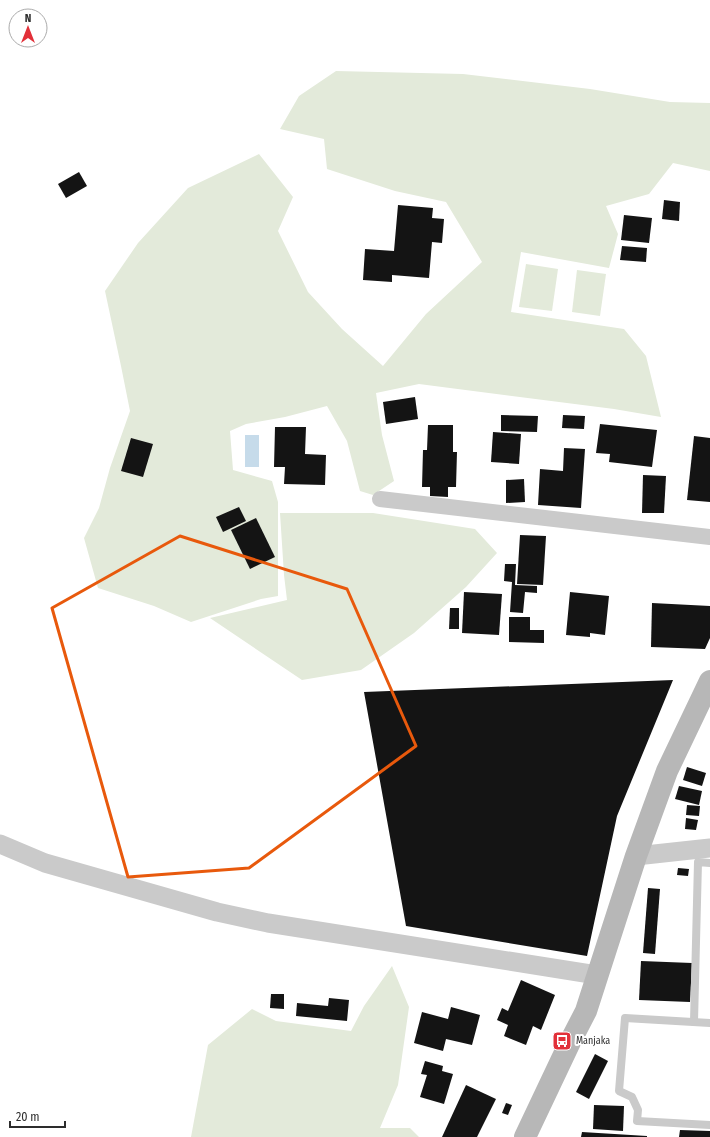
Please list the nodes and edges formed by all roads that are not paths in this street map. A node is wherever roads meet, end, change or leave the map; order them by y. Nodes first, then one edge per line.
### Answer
1 (380, 499) dead end
2 (710, 537) edge
3 (710, 681) edge
4 (0, 844) edge
5 (710, 848) edge
6 (636, 856) junction
7 (693, 856) junction
8 (710, 863) edge
9 (597, 975) junction
10 (694, 1022) junction
11 (710, 1023) edge
12 (710, 1125) edge
13 (525, 1137) edge

1 - 2 street
3 - 6 main road
4 - 9 street
5 - 7 street
6 - 7 street
6 - 9 main road
7 - 8 lane
7 - 10 lane
9 - 13 main road
10 - 11 lane
10 - 12 lane

